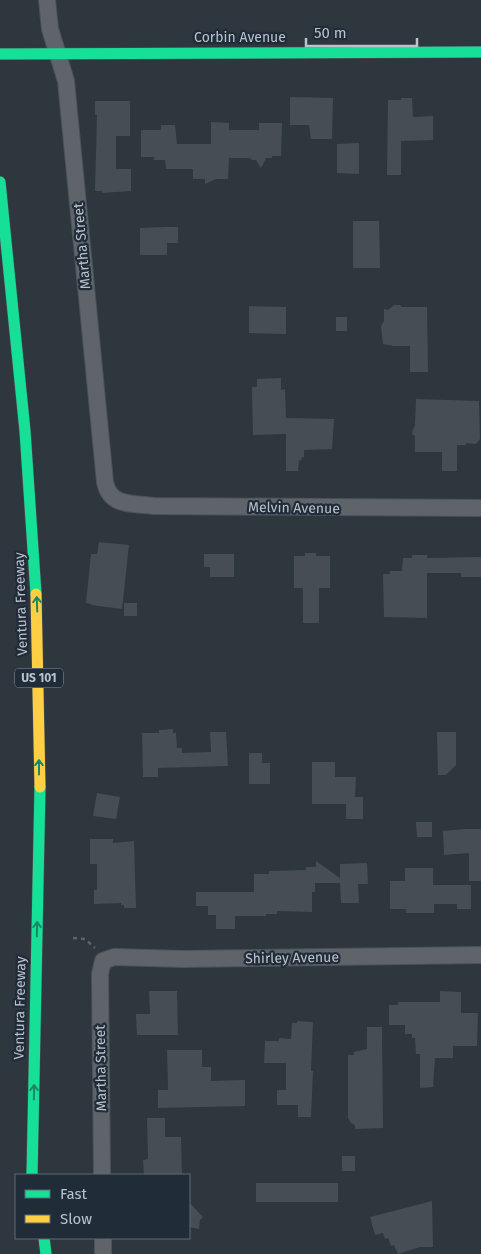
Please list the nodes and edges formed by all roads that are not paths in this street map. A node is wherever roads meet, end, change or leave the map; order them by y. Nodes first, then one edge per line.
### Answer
1 (47, 0) edge
2 (481, 52) edge
3 (57, 53) junction
4 (0, 54) edge
5 (0, 182) edge
6 (109, 494) joint
7 (481, 508) edge
8 (481, 955) edge
9 (103, 961) joint
10 (33, 1124) junction
11 (32, 1174) edge
12 (38, 1174) edge
13 (102, 1174) edge
14 (44, 1239) edge
15 (103, 1239) edge
16 (46, 1254) edge
17 (103, 1254) edge

1 - 3 street, Martha Street
2 - 3 main road, Corbin Avenue
3 - 4 main road, Corbin Avenue
3 - 6 street, Martha Street
10 -> 5 main road, Ventura Freeway / US 101
6 - 7 street, Melvin Avenue
8 - 9 street, Shirley Avenue
9 - 13 street, Martha Street
10 - 11 main road, Ventura Freeway / US 101
10 - 12 main road
14 - 16 main road
15 - 17 street

